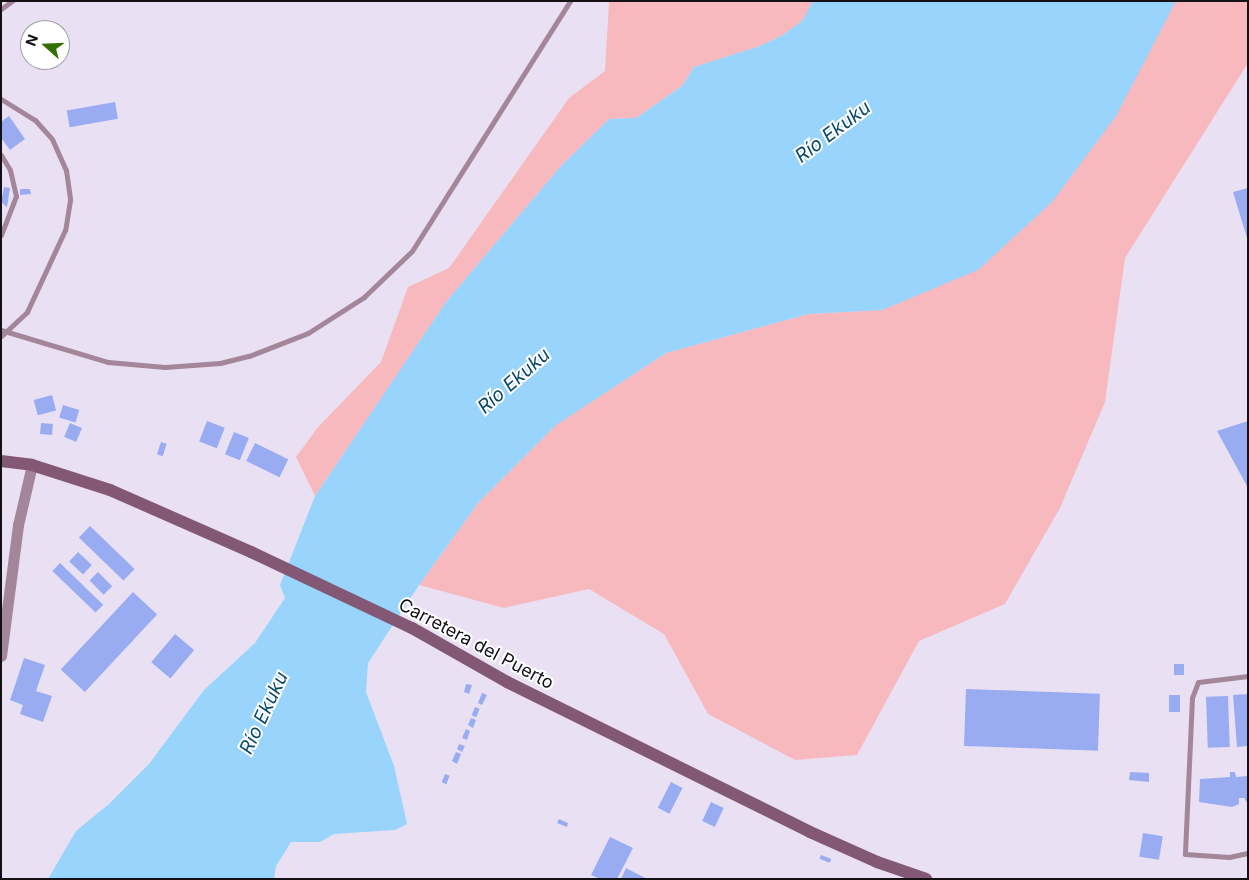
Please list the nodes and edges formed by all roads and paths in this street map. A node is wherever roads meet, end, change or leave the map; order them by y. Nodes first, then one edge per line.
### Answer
1 (12, 1) edge
2 (570, 1) edge
3 (1, 9) edge
4 (1, 99) edge
5 (1, 155) edge
6 (3, 228) edge
7 (1, 235) edge
8 (1, 330) edge
9 (7, 332) junction
10 (1, 336) edge
11 (1, 461) edge
12 (32, 465) junction
13 (1, 656) edge
14 (1248, 676) edge
15 (1248, 853) edge
16 (926, 879) edge

1 - 3 lane
2 - 9 lane
4 - 9 lane
5 - 6 lane
6 - 7 lane
8 - 9 lane
9 - 10 lane
11 - 12 main road, Carretera del Puerto
12 - 13 street
12 - 16 main road, Carretera del Puerto
14 - 15 lane

